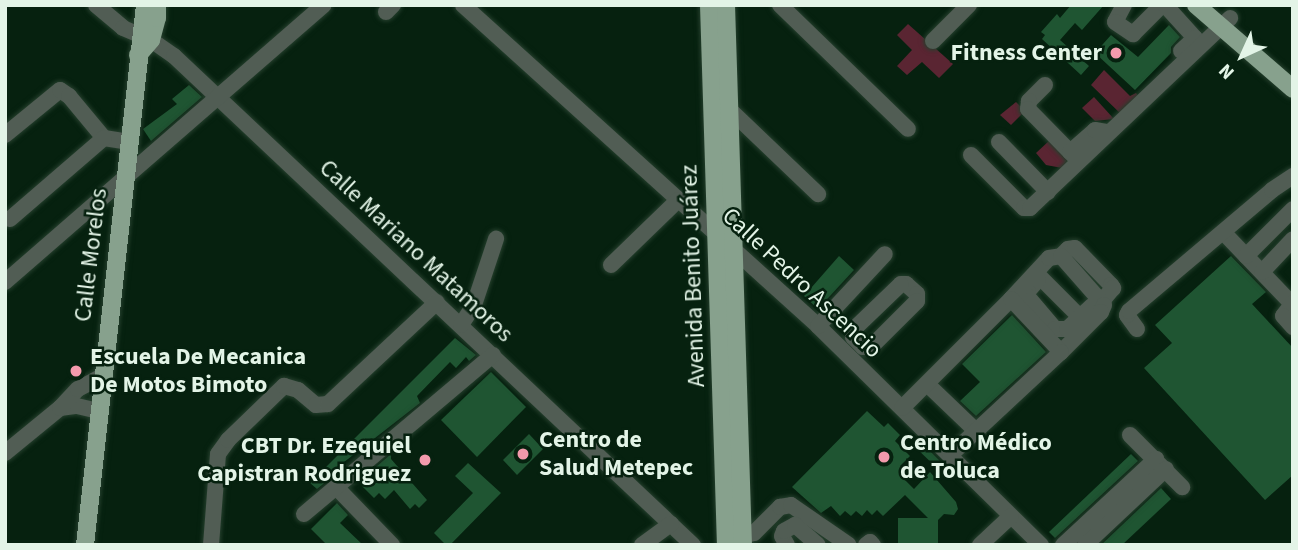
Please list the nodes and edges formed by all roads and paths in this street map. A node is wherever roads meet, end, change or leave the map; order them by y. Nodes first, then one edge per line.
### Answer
1 (96, 5) edge
2 (145, 5) edge
3 (156, 5) edge
4 (324, 5) edge
5 (463, 5) edge
6 (709, 5) edge
7 (726, 5) edge
8 (780, 5) edge
9 (969, 5) edge
10 (1124, 5) edge
11 (1163, 5) edge
12 (1196, 5) edge
13 (1220, 16) edge
14 (145, 38) junction
15 (1195, 38) junction
16 (933, 41) dead end
17 (1293, 75) edge
18 (1149, 81) dead end
19 (1045, 85) dead end
20 (1293, 89) edge
21 (217, 96) junction
22 (730, 110) junction
23 (908, 129) dead end
24 (5, 135) edge
25 (104, 138) junction
26 (128, 142) junction
27 (999, 142) dead end
28 (971, 155) dead end
29 (1074, 156) junction
30 (1293, 162) edge
31 (125, 177) junction
32 (1283, 185) edge
33 (1048, 192) junction
34 (818, 194) dead end
35 (678, 200) junction
36 (1293, 209) edge
37 (10, 219) dead end
38 (1224, 233) junction
39 (717, 236) junction
40 (496, 239) dead end
41 (1293, 239) edge
42 (732, 248) junction
43 (885, 254) dead end
44 (1247, 256) junction
45 (611, 265) dead end
46 (1262, 272) junction
47 (1033, 280) junction
48 (5, 282) edge
49 (1011, 299) junction
50 (438, 302) junction
51 (1292, 303) edge
52 (461, 325) junction
53 (1080, 325) junction
54 (818, 326) junction
55 (1293, 327) edge
56 (1137, 329) dead end
57 (1061, 352) junction
58 (494, 355) junction
59 (102, 376) junction
60 (927, 384) junction
61 (60, 408) junction
62 (902, 408) junction
63 (99, 411) junction
64 (976, 431) junction
65 (1130, 435) dead end
66 (5, 453) edge
67 (950, 455) junction
68 (1161, 464) junction
69 (336, 487) junction
70 (1182, 487) dead end
71 (304, 514) dead end
72 (1012, 516) junction
73 (671, 524) junction
74 (744, 541) edge
75 (85, 545) edge
76 (211, 545) edge
77 (392, 545) edge
78 (642, 545) edge
79 (693, 545) edge
80 (787, 545) edge
81 (818, 545) edge
82 (849, 545) edge
83 (866, 545) edge
84 (873, 545) edge
85 (980, 545) edge
86 (1041, 545) edge
87 (1063, 545) edge
88 (1085, 545) edge

1 - 14 street, Calle Mariano Matamoros
2 - 14 main road
3 - 14 main road
4 - 21 street
5 - 35 street, Calle Pedro Ascencio
6 - 39 main road, Avenida Benito Juárez
7 - 22 main road, Avenida Benito Juárez
8 - 23 street
9 - 16 street
10 - 11 street
11 - 15 street
12 - 13 main road
13 - 15 street
13 - 17 main road
13 - 20 main road
13 - 29 street
14 - 21 street, Calle Mariano Matamoros
14 - 26 main road, Calle Morelos
15 - 18 street
19 - 29 street
21 - 31 street
21 - 50 street, Calle Mariano Matamoros
22 - 34 street
22 - 42 main road, Avenida Benito Juárez
24 - 25 street
25 - 26 street
25 - 37 street
26 - 31 main road, Calle Morelos
27 - 33 street
28 - 33 street
29 - 33 street
30 - 32 street
31 - 48 street
31 - 59 main road, Calle Morelos
32 - 38 street
35 - 39 street, Calle Pedro Ascencio
35 - 45 street
36 - 44 street
38 - 44 street
38 - 56 street
39 - 42 street, Calle Pedro Ascencio
39 - 74 main road, Avenida Benito Juárez
40 - 52 street
41 - 46 street
42 - 54 street, Calle Pedro Ascencio
42 - 74 main road, Avenida Benito Juárez
43 - 54 street
44 - 46 street
46 - 51 street
47 - 49 street
47 - 53 street
47 - 53 street
47 - 53 street
49 - 57 street
49 - 60 street
50 - 52 street, Calle Mariano Matamoros
50 - 76 street
51 - 55 street
52 - 58 street, Calle Mariano Matamoros
53 - 57 street
54 - 62 street, Calle Pedro Ascencio
57 - 64 street
58 - 69 street
58 - 73 street, Calle Mariano Matamoros
59 - 61 street
59 - 63 main road, Calle Morelos
60 - 62 street
60 - 64 street
61 - 63 street
61 - 66 street
62 - 67 street, Calle Pedro Ascencio
63 - 75 main road, Calle Morelos
64 - 67 street
65 - 68 street
67 - 72 street, Calle Pedro Ascencio
68 - 70 street
68 - 87 street
68 - 88 street
69 - 71 street
69 - 77 street
72 - 85 street
72 - 86 street, Calle Pedro Ascencio
73 - 78 street
73 - 79 street, Calle Mariano Matamoros
74 - 82 street
80 - 81 street
83 - 84 street

